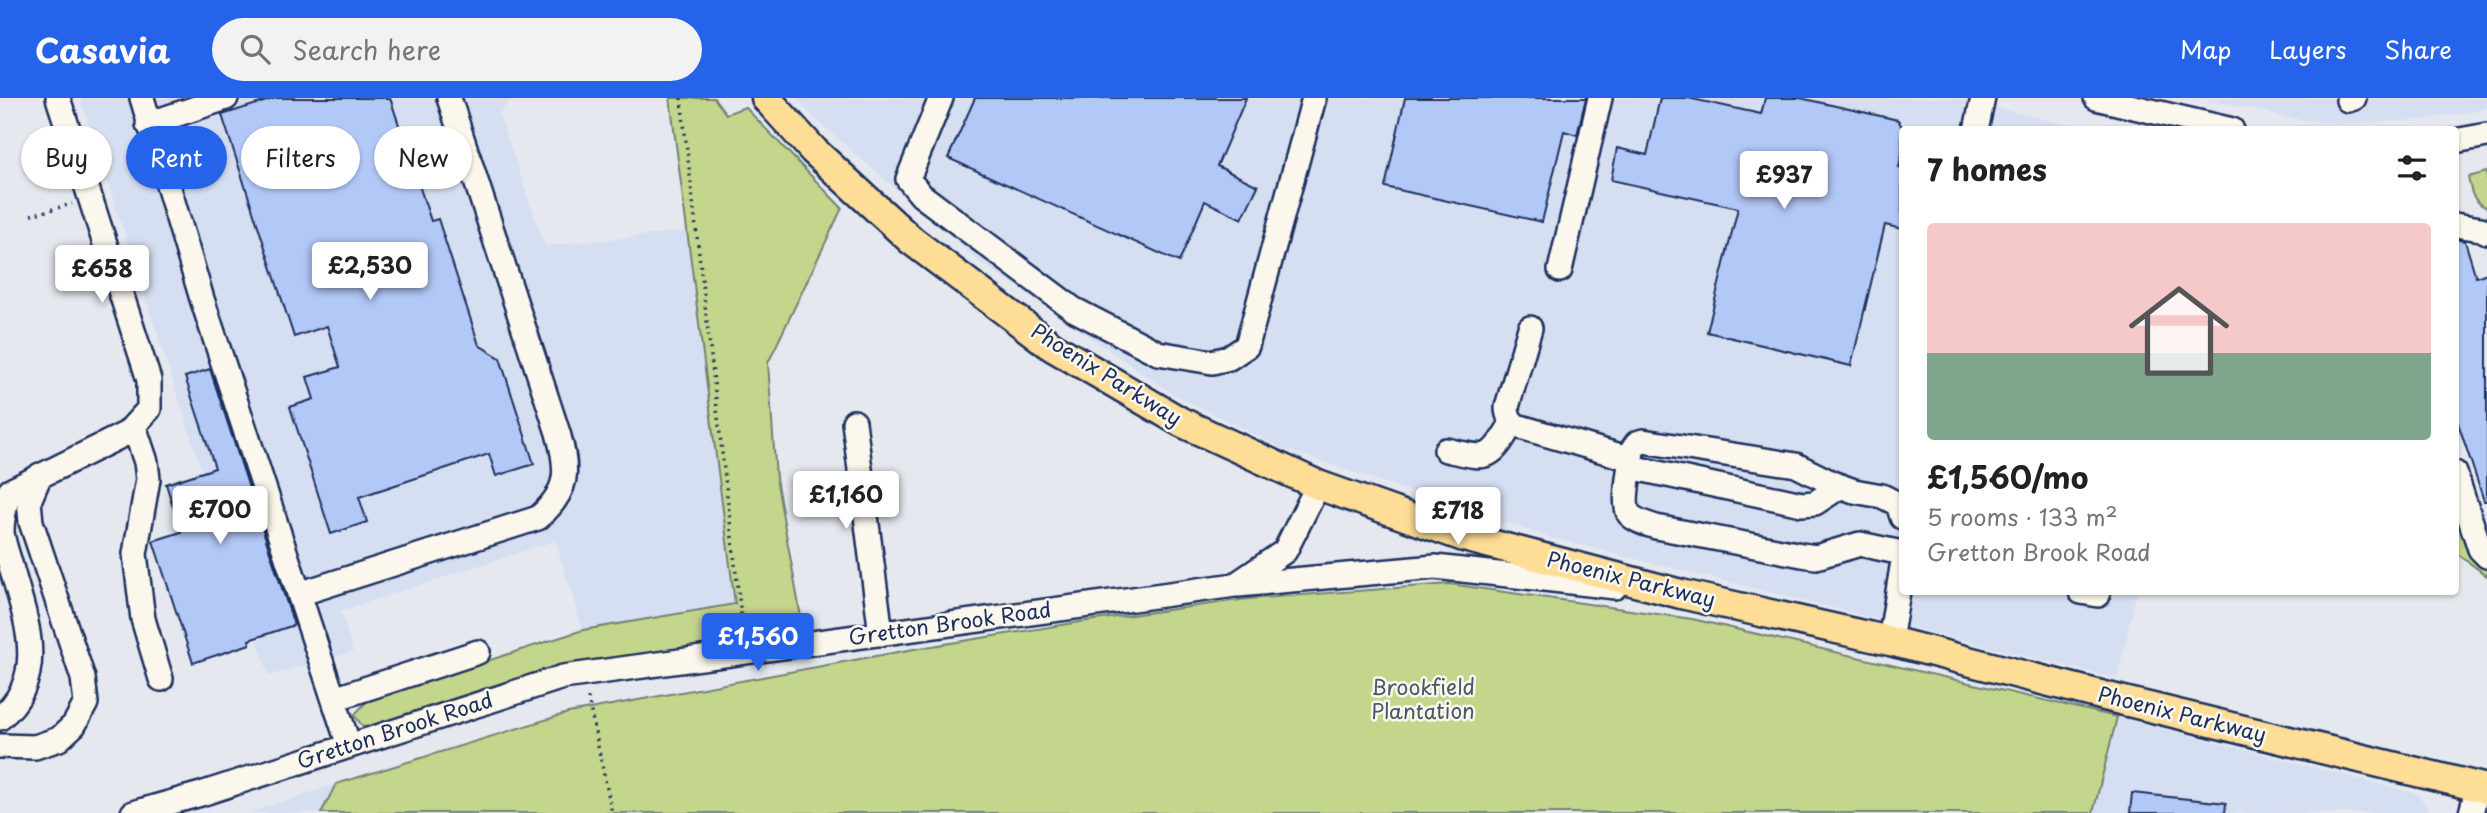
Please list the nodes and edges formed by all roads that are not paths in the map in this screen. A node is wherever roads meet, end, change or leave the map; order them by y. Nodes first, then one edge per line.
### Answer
1 (58, 98) edge
2 (142, 98) edge
3 (226, 98) edge
4 (449, 98) edge
5 (766, 98) edge
6 (941, 98) edge
7 (1314, 98) edge
8 (1600, 98) edge
9 (1983, 98) edge
10 (2096, 98) edge
11 (148, 124) junction
12 (1977, 126) edge
13 (2215, 126) edge
14 (2487, 135) edge
15 (2459, 140) edge
16 (2459, 225) edge
17 (2487, 232) edge
18 (1560, 270) dead end
19 (1530, 328) dead end
20 (854, 422) dead end
21 (1512, 423) junction
22 (134, 426) junction
23 (1446, 450) dead end
24 (1631, 463) junction
25 (40, 475) junction
26 (2459, 484) edge
27 (1318, 485) junction
28 (1841, 486) junction
29 (1899, 507) edge
30 (1899, 552) edge
31 (2487, 556) edge
32 (1235, 585) junction
33 (1899, 586) edge
34 (299, 594) junction
35 (1681, 594) junction
36 (881, 634) junction
37 (1890, 641) junction
38 (478, 652) dead end
39 (162, 679) dead end
40 (334, 699) junction
41 (0, 718) edge
42 (0, 746) edge
43 (349, 746) junction
44 (2479, 796) edge
45 (133, 813) edge

1 - 22 street
2 - 11 street
3 - 11 street
4 - 34 street
5 - 27 main road, Phoenix Parkway
6 - 7 street
8 - 18 street
9 - 12 street
10 - 13 street
11 - 34 street
14 - 15 street
16 - 17 street
19 - 21 street
20 - 36 street
21 - 23 street
21 - 24 street
22 - 25 street
22 - 39 street
24 - 28 street
24 - 28 street
24 - 30 street
25 - 41 street
25 - 42 street
26 - 31 street
27 - 32 street, Gretton Brook Road
27 - 35 main road, Phoenix Parkway
28 - 29 street
32 - 35 street
32 - 36 street, Gretton Brook Road
33 - 37 street
34 - 40 street
35 - 37 main road, Phoenix Parkway
36 - 43 street, Gretton Brook Road
37 - 44 main road, Phoenix Parkway
38 - 40 street
40 - 43 street
43 - 45 street, Gretton Brook Road

